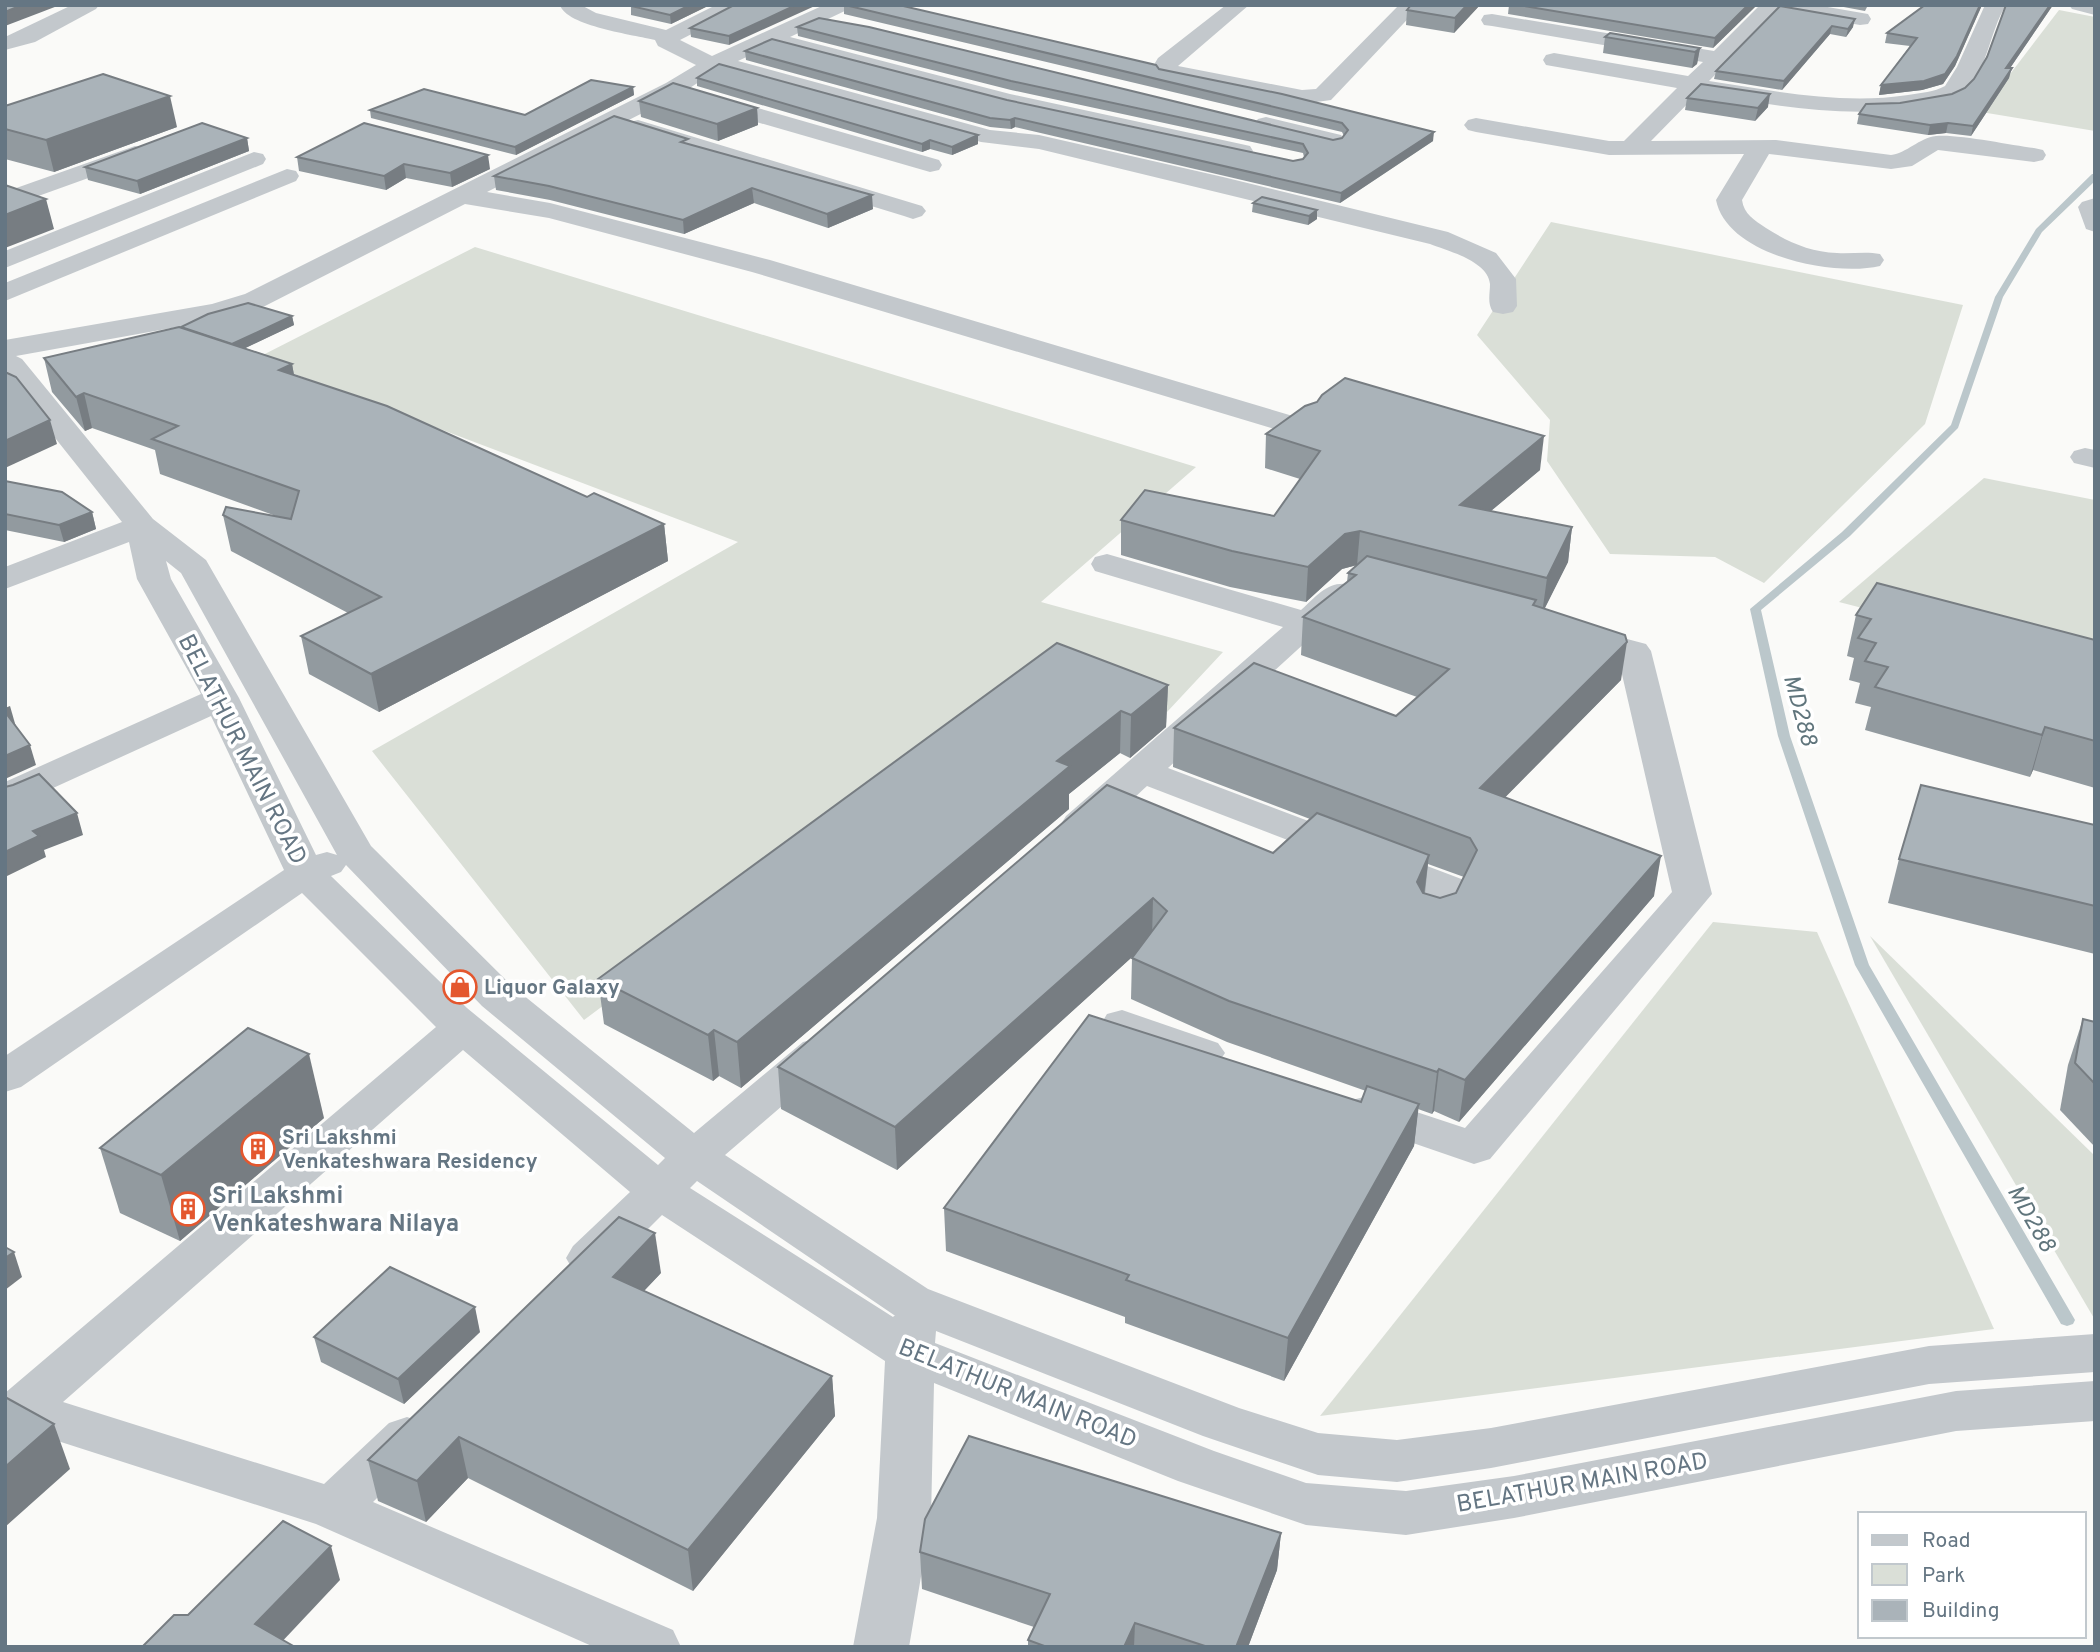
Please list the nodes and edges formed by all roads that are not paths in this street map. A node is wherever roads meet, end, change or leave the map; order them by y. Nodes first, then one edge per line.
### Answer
1 (89, 5) edge
2 (570, 5) edge
3 (733, 5) edge
4 (842, 5) edge
5 (1239, 5) edge
6 (1410, 5) edge
7 (1772, 5) edge
8 (1777, 5) edge
9 (1996, 5) edge
10 (2079, 5) edge
11 (2095, 9) edge
12 (1866, 12) edge
13 (818, 17) junction
14 (1492, 20) dead end
15 (857, 25) edge
16 (1714, 30) edge
17 (1742, 34) junction
18 (668, 37) junction
19 (770, 38) junction
20 (1846, 39) edge
21 (5, 44) edge
22 (1554, 60) dead end
23 (1715, 62) junction
24 (715, 63) junction
25 (1693, 84) junction
26 (674, 88) junction
27 (1794, 100) junction
28 (1242, 118) edge
29 (614, 120) junction
30 (1476, 125) dead end
31 (1333, 140) edge
32 (155, 145) edge
33 (1760, 147) junction
34 (1630, 148) junction
35 (1259, 155) edge
36 (2034, 155) dead end
37 (483, 157) edge
38 (254, 159) dead end
39 (930, 165) dead end
40 (521, 167) junction
41 (287, 176) dead end
42 (465, 196) junction
43 (5, 201) edge
44 (2095, 206) edge
45 (913, 211) dead end
46 (2095, 224) edge
47 (5, 260) edge
48 (1871, 260) dead end
49 (5, 293) edge
50 (1503, 306) dead end
51 (5, 349) edge
52 (5, 361) edge
53 (1302, 428) edge
54 (142, 526) junction
55 (1107, 565) dead end
56 (5, 579) edge
57 (1370, 582) edge
58 (1307, 623) junction
59 (1541, 626) edge
60 (220, 698) junction
61 (1142, 771) junction
62 (5, 796) edge
63 (355, 852) junction
64 (1049, 852) edge
65 (306, 873) junction
66 (1435, 923) edge
67 (1122, 1024) edge
68 (463, 1026) junction
69 (842, 1031) edge
70 (1240, 1066) edge
71 (5, 1077) edge
72 (1331, 1098) edge
73 (694, 1157) junction
74 (659, 1191) junction
75 (560, 1287) edge
76 (911, 1302) junction
77 (910, 1353) junction
78 (2095, 1353) edge
79 (442, 1402) edge
80 (2085, 1402) edge
81 (13, 1405) edge
82 (321, 1505) junction
83 (270, 1540) edge
84 (653, 1647) edge
85 (881, 1647) edge

1 - 21 street
2 - 18 street
3 - 18 street
4 - 13 street
5 - 6 street
7 - 17 street
8 - 12 street
9 - 27 street
10 - 11 street
12 - 20 street
13 - 15 street
13 - 19 street
14 - 23 street
16 - 17 street
17 - 23 street
18 - 24 street
19 - 24 street
19 - 35 street
22 - 25 street
23 - 25 street
23 - 27 street
24 - 26 street
24 - 50 street
25 - 27 street
25 - 34 street
26 - 29 street
26 - 39 street
28 - 31 street
29 - 40 street
29 - 45 street
30 - 34 street
32 - 43 street
33 - 34 street
33 - 36 street
33 - 48 street
37 - 40 street
38 - 47 street
40 - 42 street
41 - 49 street
42 - 51 street
42 - 53 street
44 - 46 street
52 - 54 street, BELATHUR MAIN ROAD
54 - 56 street
54 - 60 street, BELATHUR MAIN ROAD
54 - 63 street, BELATHUR MAIN ROAD
55 - 58 street
57 - 58 street
58 - 61 street
59 - 72 street
60 - 62 street
60 - 65 street, BELATHUR MAIN ROAD
61 - 64 street
61 - 66 street
63 - 65 street
63 - 73 street, BELATHUR MAIN ROAD
65 - 68 street, BELATHUR MAIN ROAD
65 - 71 street
67 - 70 street
68 - 74 street, BELATHUR MAIN ROAD
68 - 81 street
69 - 73 street
73 - 74 street
73 - 76 street, BELATHUR MAIN ROAD
74 - 75 street
74 - 77 street, BELATHUR MAIN ROAD
76 - 77 street
76 - 78 street, BELATHUR MAIN ROAD
77 - 80 street, BELATHUR MAIN ROAD
77 - 85 street
79 - 82 street
81 - 82 street
82 - 83 street
82 - 84 street

